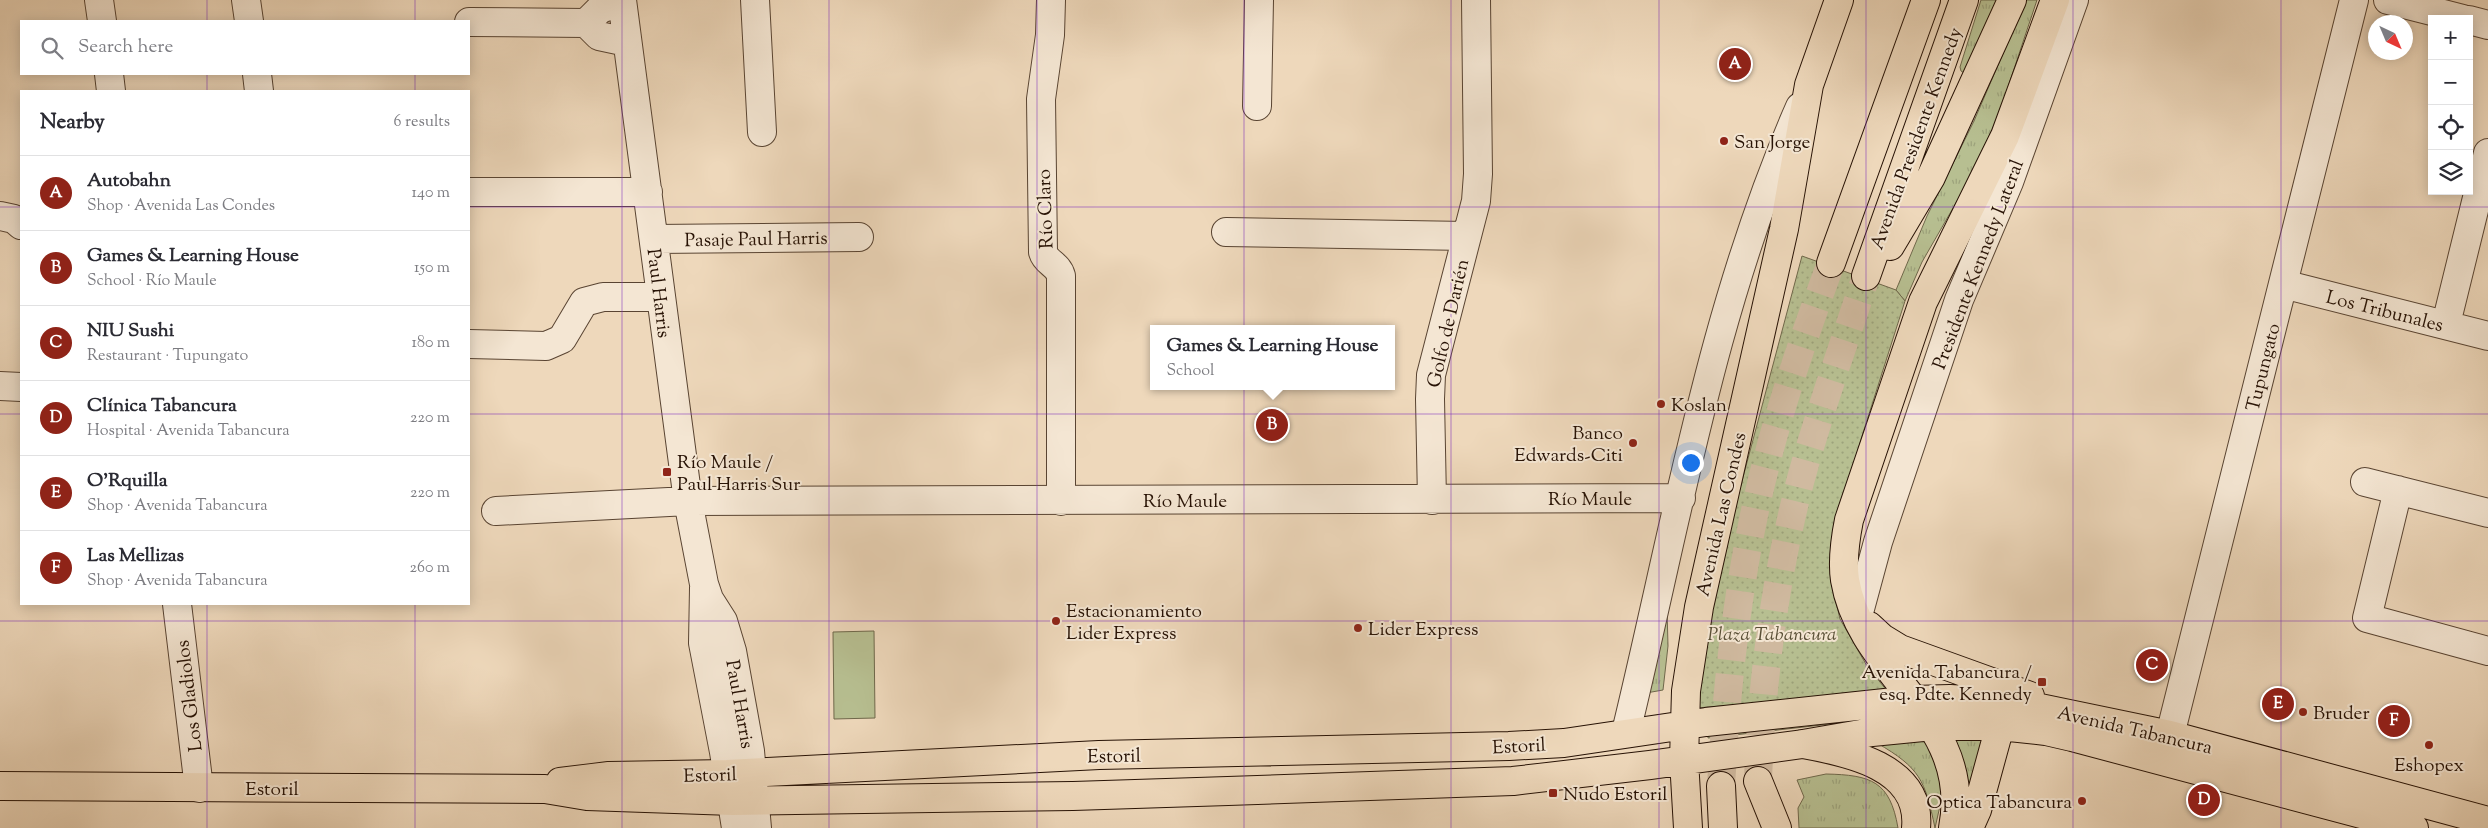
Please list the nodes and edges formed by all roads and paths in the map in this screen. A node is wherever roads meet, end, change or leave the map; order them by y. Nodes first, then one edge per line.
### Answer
1 (99, 0) edge
2 (246, 0) edge
3 (756, 0) edge
4 (1050, 0) edge
5 (1259, 0) edge
6 (1476, 0) edge
7 (1839, 0) edge
8 (1910, 0) edge
9 (1926, 0) edge
10 (1964, 0) edge
11 (2012, 0) edge
12 (2055, 0) edge
13 (2074, 0) edge
14 (2354, 0) edge
15 (2388, 0) edge
16 (622, 1) edge
17 (2447, 15) edge
18 (102, 20) edge
19 (249, 20) edge
20 (2473, 21) edge
21 (470, 22) edge
22 (586, 23) junction
23 (2488, 25) edge
24 (627, 42) junction
25 (1906, 57) junction
26 (109, 75) edge
27 (256, 75) edge
28 (1809, 85) junction
29 (111, 90) edge
30 (259, 90) edge
31 (1257, 106) dead end
32 (762, 132) dead end
33 (2488, 154) edge
34 (470, 192) edge
35 (648, 192) junction
36 (0, 216) edge
37 (20, 224) edge
38 (1226, 232) dead end
39 (1467, 236) junction
40 (859, 237) dead end
41 (654, 239) junction
42 (1889, 248) dead end
43 (1831, 263) tunnel mouth
44 (1866, 276) tunnel mouth
45 (2283, 284) junction
46 (661, 297) junction
47 (2446, 324) junction
48 (2488, 336) edge
49 (470, 344) edge
50 (0, 386) edge
51 (20, 387) edge
52 (2365, 482) dead end
53 (2398, 490) junction
54 (1681, 498) junction
55 (1432, 500) junction
56 (688, 501) junction
57 (1061, 501) junction
58 (496, 511) dead end
59 (2488, 513) edge
60 (177, 605) edge
61 (1858, 616) junction
62 (2488, 651) edge
63 (1913, 700) junction
64 (2063, 712) junction
65 (1685, 724) junction
66 (1933, 726) junction
67 (2000, 726) junction
68 (1626, 732) junction
69 (2170, 735) junction
70 (1803, 744) junction
71 (1684, 760) junction
72 (740, 773) junction
73 (0, 786) edge
74 (1721, 786) tunnel mouth
75 (199, 788) junction
76 (545, 789) junction
77 (744, 801) junction
78 (2442, 808) junction
79 (2344, 810) junction
80 (2488, 821) edge
81 (736, 828) edge
82 (757, 828) edge
83 (1688, 828) edge
84 (1723, 828) edge
85 (1760, 828) edge
86 (1777, 828) edge
87 (1916, 828) edge
88 (1953, 828) edge
89 (1969, 828) edge
90 (2414, 828) edge

1 - 18 street
2 - 19 street
3 - 32 street
4 - 57 street, Río Claro
5 - 31 street
6 - 39 street, Golfo de Darién
7 - 28 main road, Avenida Las Condes
8 - 25 main road
9 - 25 main road, Avenida Presidente Kennedy
10 - 44 main road, Avenida Presidente Kennedy
11 - 42 main road
12 - 61 main road
13 - 61 street, Presidente Kennedy Lateral
14 - 45 street, Tupungato
15 - 17 street
16 - 22 street
16 - 24 street, Paul Harris
20 - 23 street
21 - 22 street
22 - 24 street
24 - 35 street, Paul Harris
25 - 43 main road, Avenida Presidente Kennedy
26 - 29 street
27 - 30 street
28 - 54 street, Avenida Las Condes
28 - 65 main road, Avenida Las Condes
33 - 47 street
34 - 35 street
35 - 41 street, Paul Harris
36 - 37 street
38 - 39 street, Golfo de Darién
39 - 55 street, Golfo de Darién
40 - 41 street, Pasaje Paul Harris
41 - 46 street, Paul Harris
45 - 47 street, Los Tribunales
45 - 69 street, Tupungato
46 - 49 street
46 - 56 street, Paul Harris
47 - 48 street, Los Tribunales
50 - 51 street
52 - 53 street
53 - 59 street
53 - 62 street
54 - 55 street, Río Maule
54 - 68 street, Avenida Las Condes
55 - 57 street, Río Maule
56 - 57 street, Río Maule
56 - 58 street
56 - 72 street, Paul Harris
60 - 75 street, Los Gladiolos
61 - 63 main road
61 - 64 main road
63 - 64 main road, Avenida Tabancura
63 - 65 main road, Avenida Tabancura
63 - 66 main road
64 - 69 main road, Avenida Tabancura
65 - 68 main road, Estoril
65 - 71 main road, Avenida Las Condes
66 - 67 main road, Avenida Tabancura
66 - 70 main road, Avenida Tabancura
66 - 88 main road
67 - 79 main road, Avenida Tabancura
67 - 89 main road
68 - 72 main road, Estoril
69 - 78 main road, Avenida Tabancura
70 - 71 main road, Avenida Tabancura
70 - 87 main road
71 - 77 main road, Estoril
71 - 83 main road, Avenida Las Condes
72 - 76 main road, Estoril
72 - 77 street, Paul Harris
73 - 75 main road, Estoril
74 - 84 main road
75 - 76 main road, Estoril
76 - 77 main road, Estoril
77 - 81 street, Paul Harris
77 - 82 street, Paul Harris
78 - 79 main road
78 - 80 main road, Avenida Tabancura
79 - 90 main road, Avenida Tabancura
85 - 86 main road

